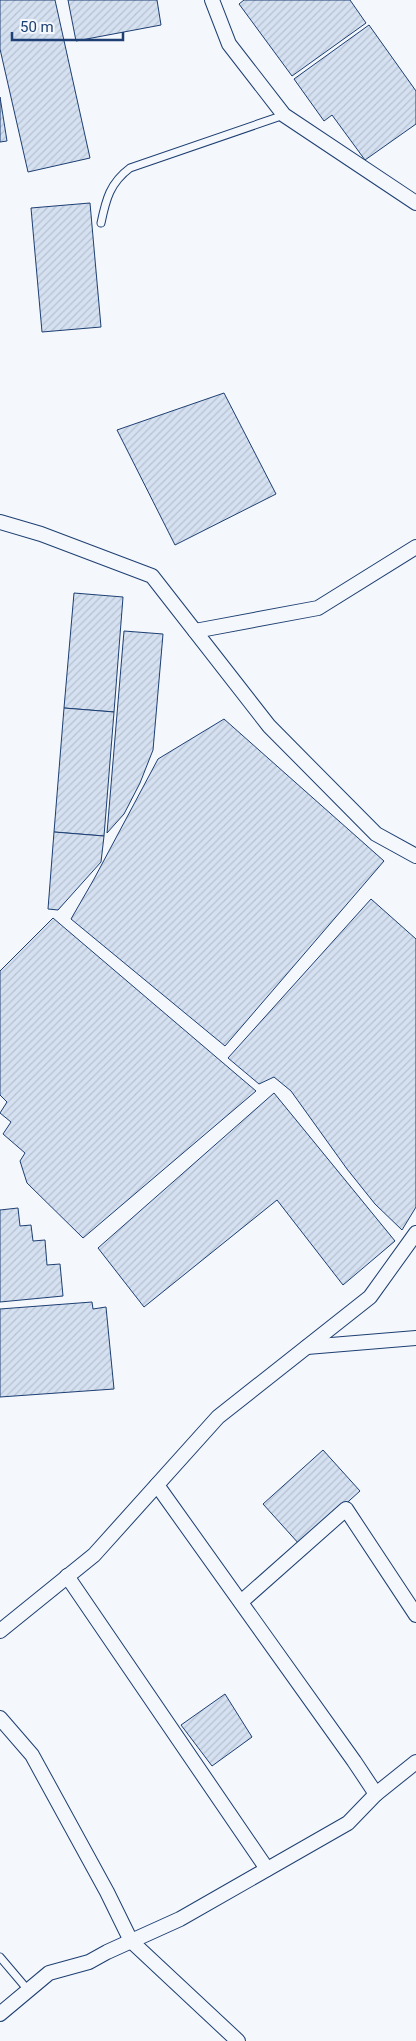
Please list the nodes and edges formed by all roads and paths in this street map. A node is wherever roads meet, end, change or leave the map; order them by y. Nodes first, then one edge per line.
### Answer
1 (212, 0) edge
2 (284, 115) junction
3 (416, 203) edge
4 (102, 223) dead end
5 (0, 522) edge
6 (416, 547) edge
7 (195, 631) junction
8 (416, 856) edge
9 (416, 1233) edge
10 (416, 1338) edge
11 (307, 1346) junction
12 (157, 1485) junction
13 (67, 1576) junction
14 (241, 1602) junction
15 (416, 1615) edge
16 (0, 1631) edge
17 (0, 1718) edge
18 (416, 1762) edge
19 (376, 1794) junction
20 (267, 1869) junction
21 (131, 1941) junction
22 (0, 1957) edge
23 (28, 1990) junction
24 (0, 2014) edge
25 (238, 2041) edge

1 - 2 street
2 - 3 street
2 - 4 lane
5 - 7 street
6 - 7 street
7 - 8 street
9 - 11 street
10 - 11 street
11 - 12 street
12 - 13 street
12 - 14 street
13 - 16 street
13 - 20 street
14 - 15 street
14 - 19 street
17 - 21 street
18 - 19 street
19 - 20 street
20 - 21 street
21 - 23 street
21 - 25 street
22 - 23 lane
23 - 24 street

